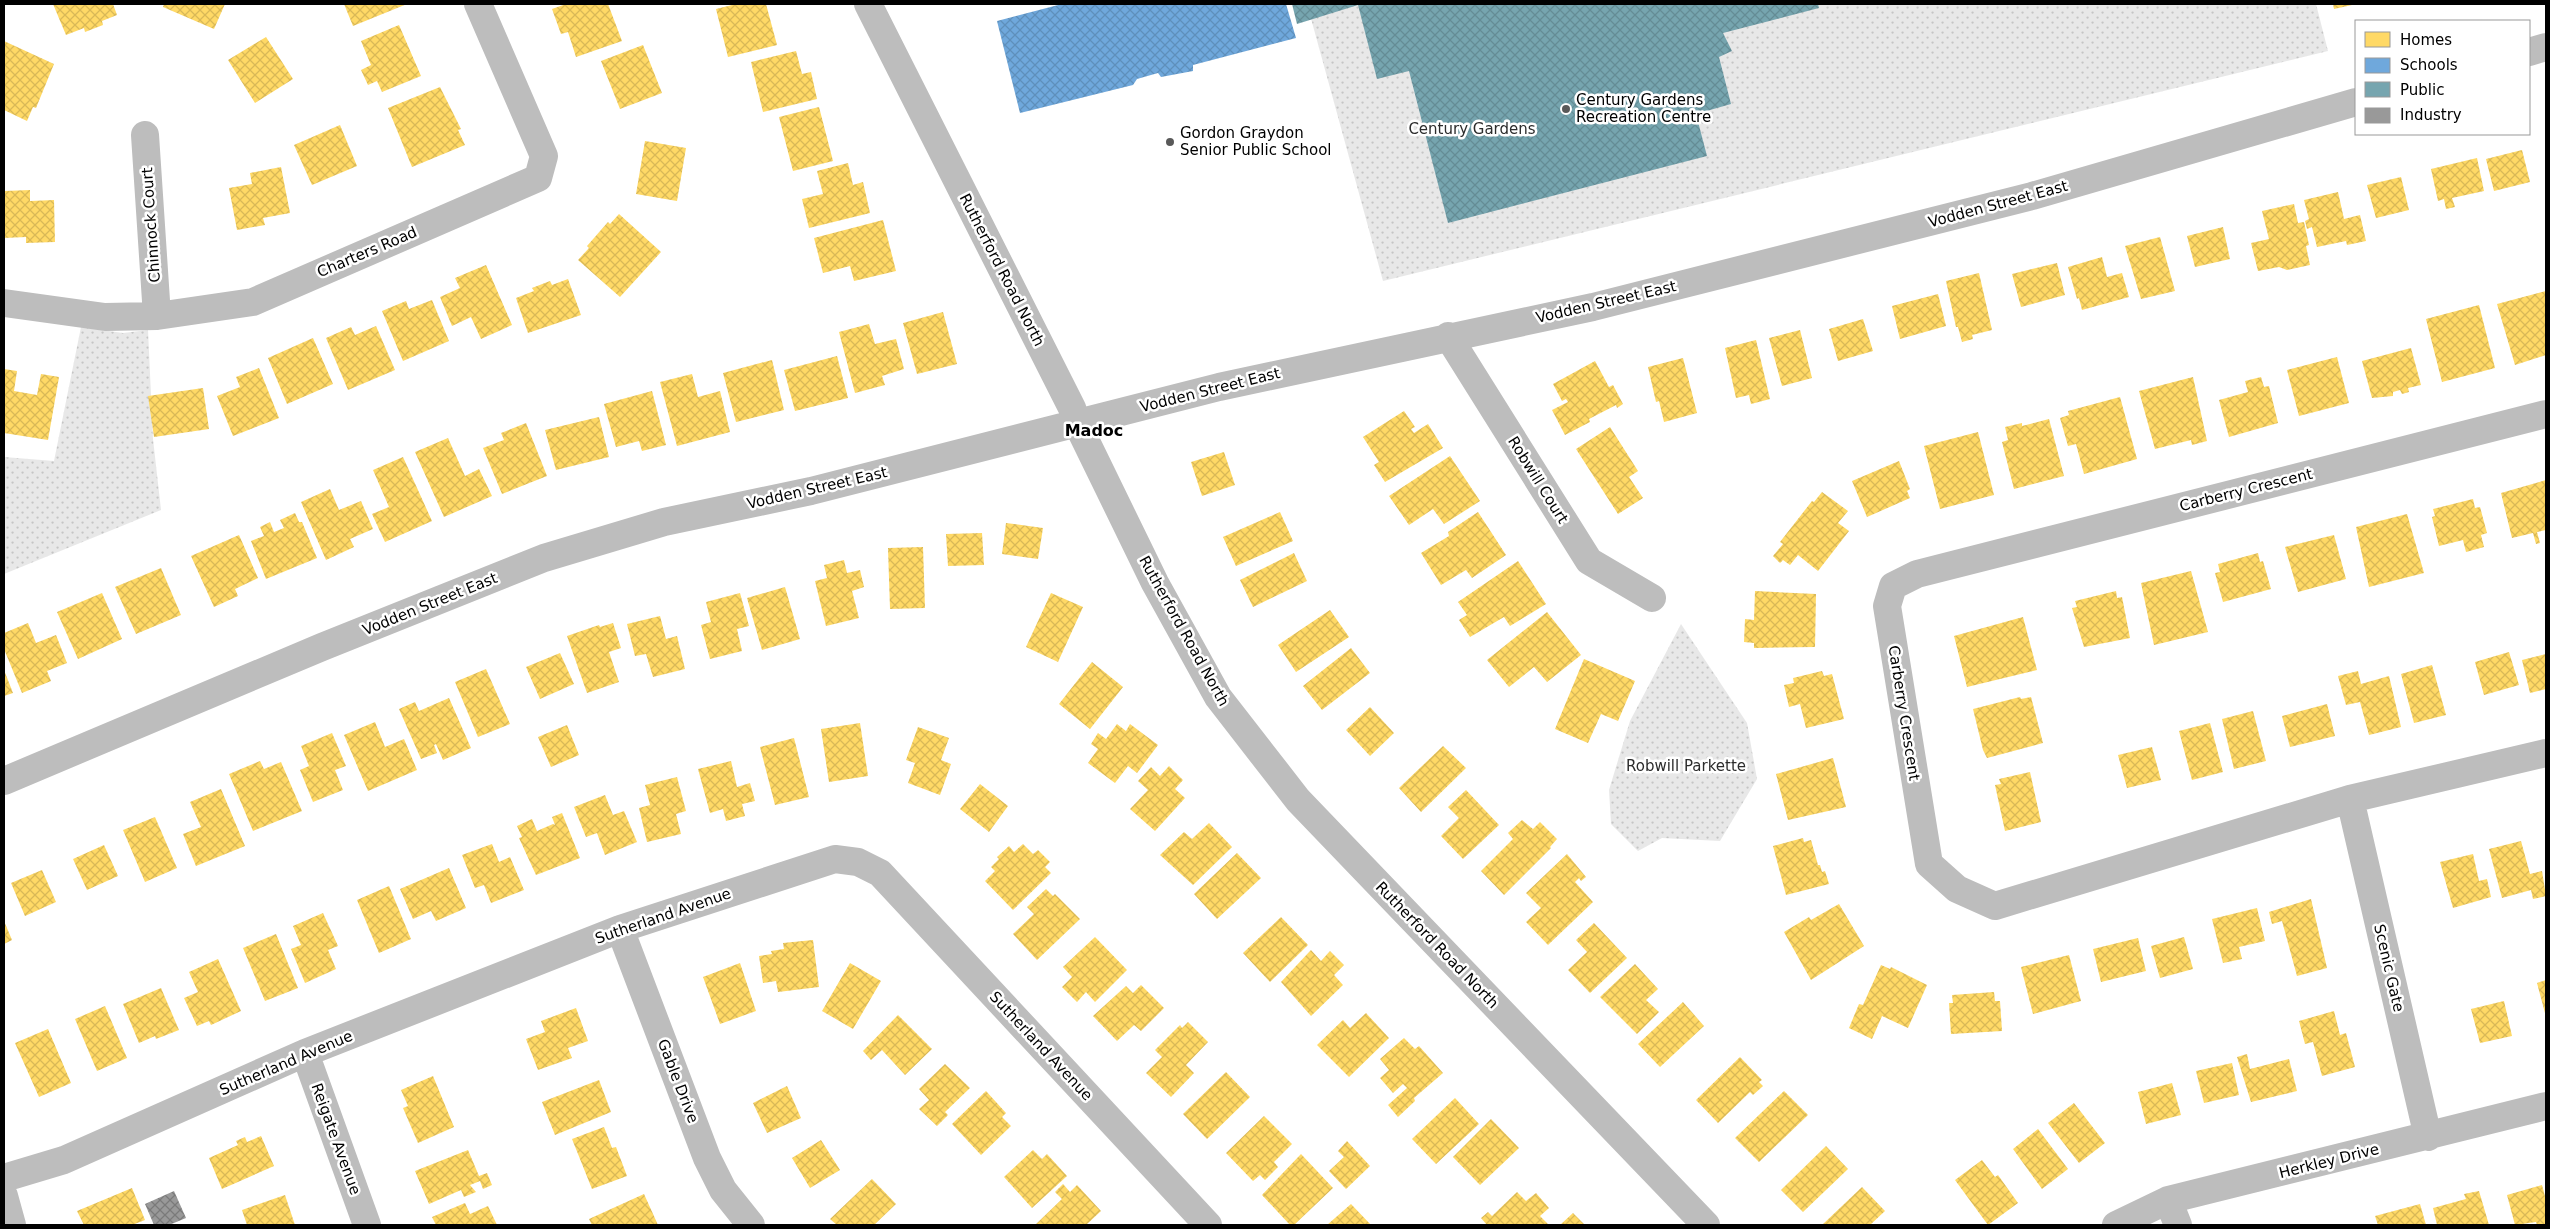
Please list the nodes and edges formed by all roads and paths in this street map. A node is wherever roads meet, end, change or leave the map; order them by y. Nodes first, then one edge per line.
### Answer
1 (478, 4) edge
2 (868, 4) edge
3 (2546, 47) edge
4 (2530, 52) edge
5 (2355, 102) edge
6 (145, 135) dead end
7 (4, 303) edge
8 (157, 316) junction
9 (1448, 336) junction
10 (2546, 414) edge
11 (1077, 423) junction
12 (1652, 598) dead end
13 (2546, 753) edge
14 (4, 781) edge
15 (2350, 799) junction
16 (620, 929) junction
17 (305, 1053) junction
18 (2546, 1106) edge
19 (2428, 1138) junction
20 (4, 1178) edge
21 (4, 1196) edge
22 (2168, 1200) junction
23 (12, 1225) edge
24 (367, 1225) edge
25 (751, 1225) edge
26 (1208, 1225) edge
27 (1706, 1225) edge
28 (2116, 1225) edge
29 (2178, 1225) edge

1 - 8 street, Charters Road
2 - 11 street, Rutherford Road North
3 - 4 street
5 - 9 street, Vodden Street East
6 - 8 street, Chinnock Court
7 - 8 street, Charters Road
9 - 11 street, Vodden Street East
9 - 12 street, Robwill Court
10 - 15 street, Carberry Crescent
11 - 14 street, Vodden Street East
11 - 27 street, Rutherford Road North
13 - 15 street, Carberry Crescent
15 - 19 street, Scenic Gate
16 - 17 street, Sutherland Avenue
16 - 25 street, Gable Drive
16 - 26 street, Sutherland Avenue
17 - 20 street, Sutherland Avenue
17 - 24 street, Reigate Avenue
18 - 19 street, Herkley Drive
19 - 22 street, Herkley Drive
21 - 23 street
22 - 28 street, Herkley Drive
22 - 29 street

